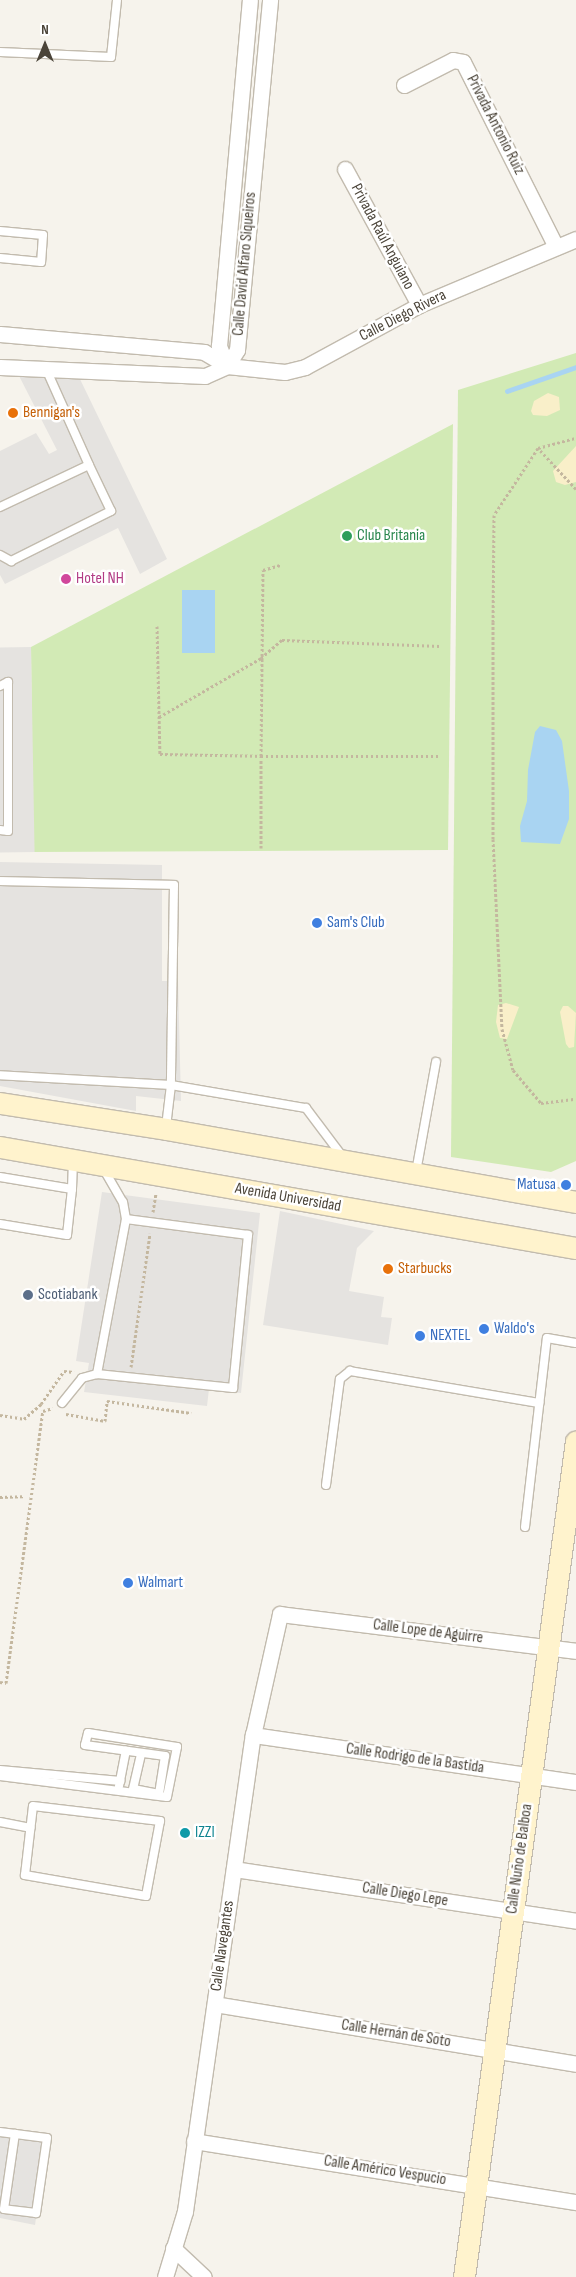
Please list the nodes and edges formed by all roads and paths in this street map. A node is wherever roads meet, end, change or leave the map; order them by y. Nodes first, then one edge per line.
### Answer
1 (117, 0) edge
2 (250, 0) edge
3 (270, 0) edge
4 (0, 52) edge
5 (404, 85) dead end
6 (346, 169) dead end
7 (0, 231) edge
8 (576, 239) edge
9 (556, 247) junction
10 (0, 258) edge
11 (419, 305) junction
12 (0, 334) edge
13 (227, 366) junction
14 (0, 367) edge
15 (46, 369) junction
16 (576, 438) edge
17 (538, 448) junction
18 (89, 465) junction
19 (576, 489) edge
20 (0, 507) edge
21 (0, 555) edge
22 (280, 565) dead end
23 (158, 626) dead end
24 (440, 646) dead end
25 (261, 658) junction
26 (0, 686) edge
27 (159, 717) junction
28 (261, 756) junction
29 (440, 756) dead end
30 (0, 830) edge
31 (260, 848) dead end
32 (0, 881) edge
33 (436, 1062) dead end
34 (0, 1076) edge
35 (171, 1085) junction
36 (576, 1099) edge
37 (0, 1103) edge
38 (166, 1129) junction
39 (1, 1149) edge
40 (73, 1160) junction
41 (346, 1162) junction
42 (100, 1164) junction
43 (416, 1174) junction
44 (0, 1177) edge
45 (72, 1189) junction
46 (576, 1202) edge
47 (126, 1219) junction
48 (0, 1224) edge
49 (576, 1248) edge
50 (576, 1343) edge
51 (64, 1372) dead end
52 (97, 1374) junction
53 (58, 1390) dead end
54 (59, 1401) joint
55 (540, 1403) junction
56 (41, 1404) dead end
57 (43, 1410) junction
58 (191, 1413) dead end
59 (0, 1415) edge
60 (576, 1441) edge
61 (326, 1486) dead end
62 (573, 1492) edge
63 (23, 1496) dead end
64 (0, 1497) edge
65 (525, 1527) dead end
66 (280, 1614) joint
67 (548, 1647) junction
68 (576, 1651) edge
69 (0, 1682) edge
70 (254, 1735) junction
71 (126, 1751) junction
72 (140, 1753) junction
73 (0, 1770) edge
74 (0, 1776) edge
75 (531, 1776) junction
76 (120, 1780) junction
77 (576, 1782) edge
78 (118, 1790) junction
79 (0, 1822) edge
80 (30, 1828) junction
81 (234, 1869) junction
82 (513, 1912) junction
83 (576, 1921) edge
84 (215, 2004) junction
85 (494, 2050) junction
86 (576, 2064) edge
87 (0, 2132) edge
88 (15, 2134) junction
89 (194, 2142) junction
90 (476, 2186) junction
91 (576, 2202) edge
92 (173, 2248) junction
93 (165, 2277) edge
94 (204, 2277) edge
95 (464, 2277) edge

1 - 4 lane
2 - 13 street, Calle David Alfaro Siqueiros
3 - 13 street, Calle David Alfaro Siqueiros
5 - 9 street, Privada Antonio Ruiz
6 - 11 street, Privada Raúl Anguiano
7 - 10 lane
8 - 9 street, Calle Diego Rivera
9 - 11 street, Calle Diego Rivera
11 - 13 street, Calle Diego Rivera
12 - 13 street, Calle Diego Rivera
13 - 15 street
14 - 15 street
15 - 18 lane
16 - 17 path
17 - 19 path
17 - 36 path
18 - 20 lane
18 - 21 lane
22 - 25 path
23 - 27 path
24 - 25 path
25 - 27 path
25 - 28 path
26 - 30 lane
27 - 28 path
28 - 29 path
28 - 31 path
32 - 35 lane
33 - 43 lane
34 - 35 lane
35 - 38 lane
35 - 41 lane
37 - 38 main road
38 - 41 main road
39 - 40 main road, Avenida Universidad
40 - 42 main road, Avenida Universidad
40 - 45 lane
41 - 43 main road
42 - 47 lane
42 - 49 main road, Avenida Universidad
43 - 46 main road
44 - 45 lane
45 - 48 lane
47 - 52 lane
47 - 52 lane
50 - 55 lane
51 - 53 path
52 - 54 lane
54 - 57 path
55 - 61 lane
55 - 65 lane
56 - 59 path
57 - 58 path
57 - 69 path
60 - 62 main road, Calle Nuño de Balboa
62 - 67 main road, Calle Nuño de Balboa
63 - 64 path
66 - 67 street, Calle Lope de Aguirre
66 - 70 street, Calle Navegantes
67 - 68 street, Calle Lope de Aguirre
67 - 75 main road, Calle Nuño de Balboa
70 - 75 street, Calle Rodrigo de la Bastida
70 - 81 street, Calle Navegantes
71 - 72 lane
71 - 76 lane
71 - 78 lane
72 - 72 lane
73 - 76 lane
74 - 78 lane
75 - 77 street, Calle Rodrigo de la Bastida
75 - 82 main road, Calle Nuño de Balboa
76 - 78 lane
79 - 80 lane
80 - 80 lane
81 - 82 street, Calle Diego Lepe
81 - 84 street, Calle Navegantes
82 - 83 street, Calle Diego Lepe
82 - 85 main road, Calle Nuño de Balboa
84 - 85 street, Calle Hernán de Soto
84 - 89 street, Calle Navegantes
85 - 86 street, Calle Hernán de Soto
85 - 90 main road, Calle Nuño de Balboa
87 - 88 lane
88 - 88 lane
89 - 90 street, Calle Américo Vespucio
89 - 92 street, Calle Navegantes
90 - 91 street, Calle Américo Vespucio
90 - 95 main road, Calle Nuño de Balboa
92 - 93 street, Calle Navegantes
92 - 94 street

